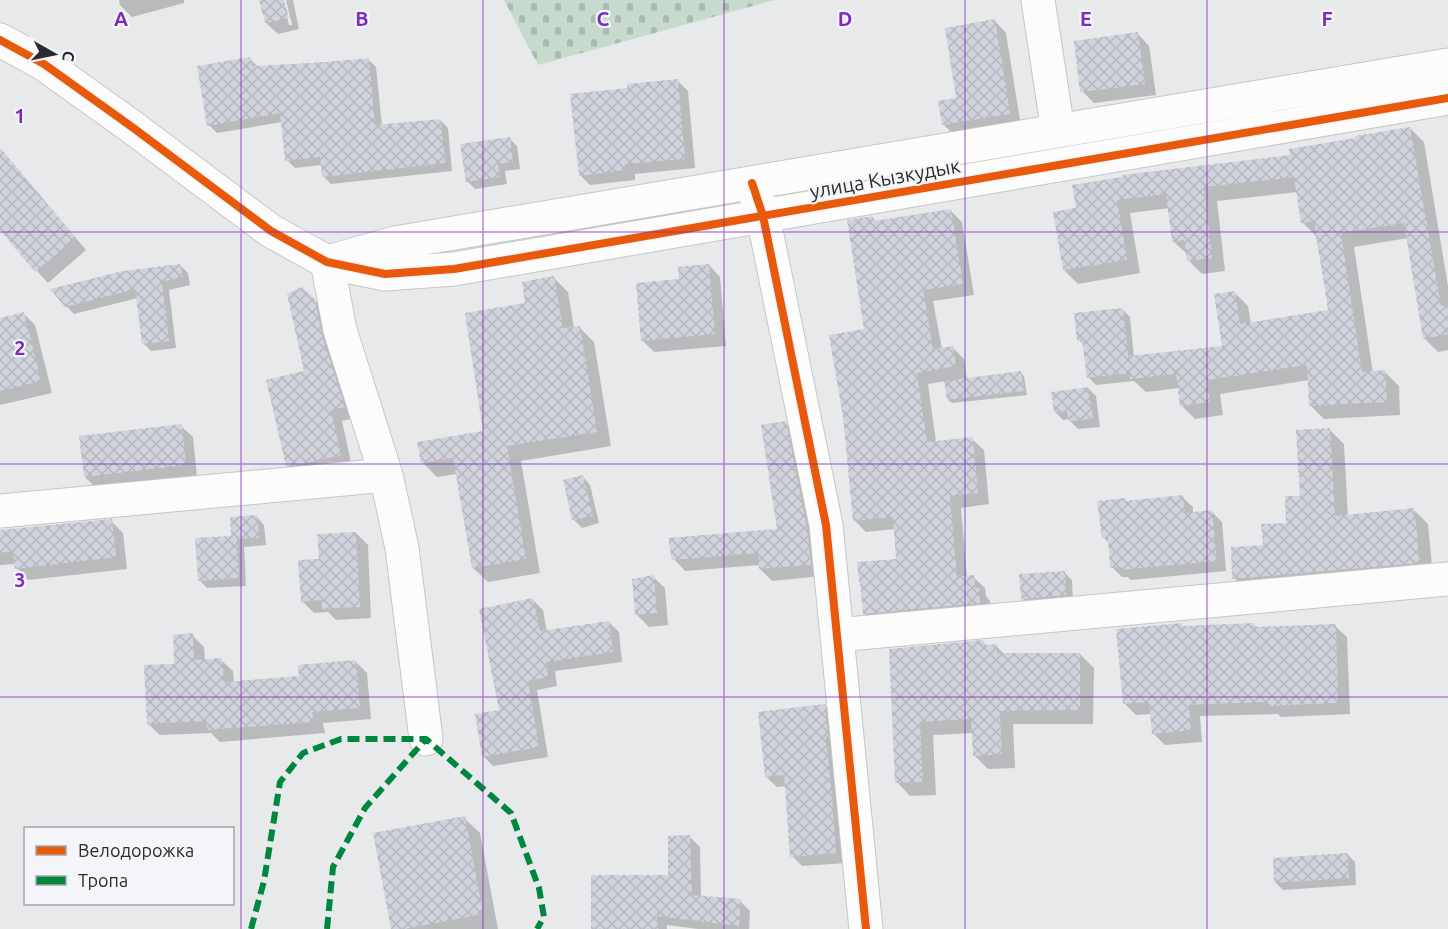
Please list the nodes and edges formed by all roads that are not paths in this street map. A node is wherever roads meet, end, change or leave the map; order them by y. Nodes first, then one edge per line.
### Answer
1 (1038, 0) edge
2 (0, 40) edge
3 (1448, 65) edge
4 (1448, 98) edge
5 (1162, 113) junction
6 (1058, 131) junction
7 (1168, 146) junction
8 (752, 183) junction
9 (762, 216) junction
10 (327, 262) junction
11 (386, 475) junction
12 (0, 510) edge
13 (1448, 579) edge
14 (837, 635) junction
15 (426, 739) dead end
16 (866, 929) edge

1 - 6 street
2 - 10 street, улица Кызкудык
3 - 5 street
4 - 7 street, улица Кызкудык
5 - 6 street
5 - 7 street
6 - 8 street
7 - 9 street, улица Кызкудык
8 - 9 street
8 - 10 street
9 - 10 street, улица Кызкудык
9 - 14 street
10 - 11 street
11 - 12 street
11 - 15 street
13 - 14 street
14 - 16 street

